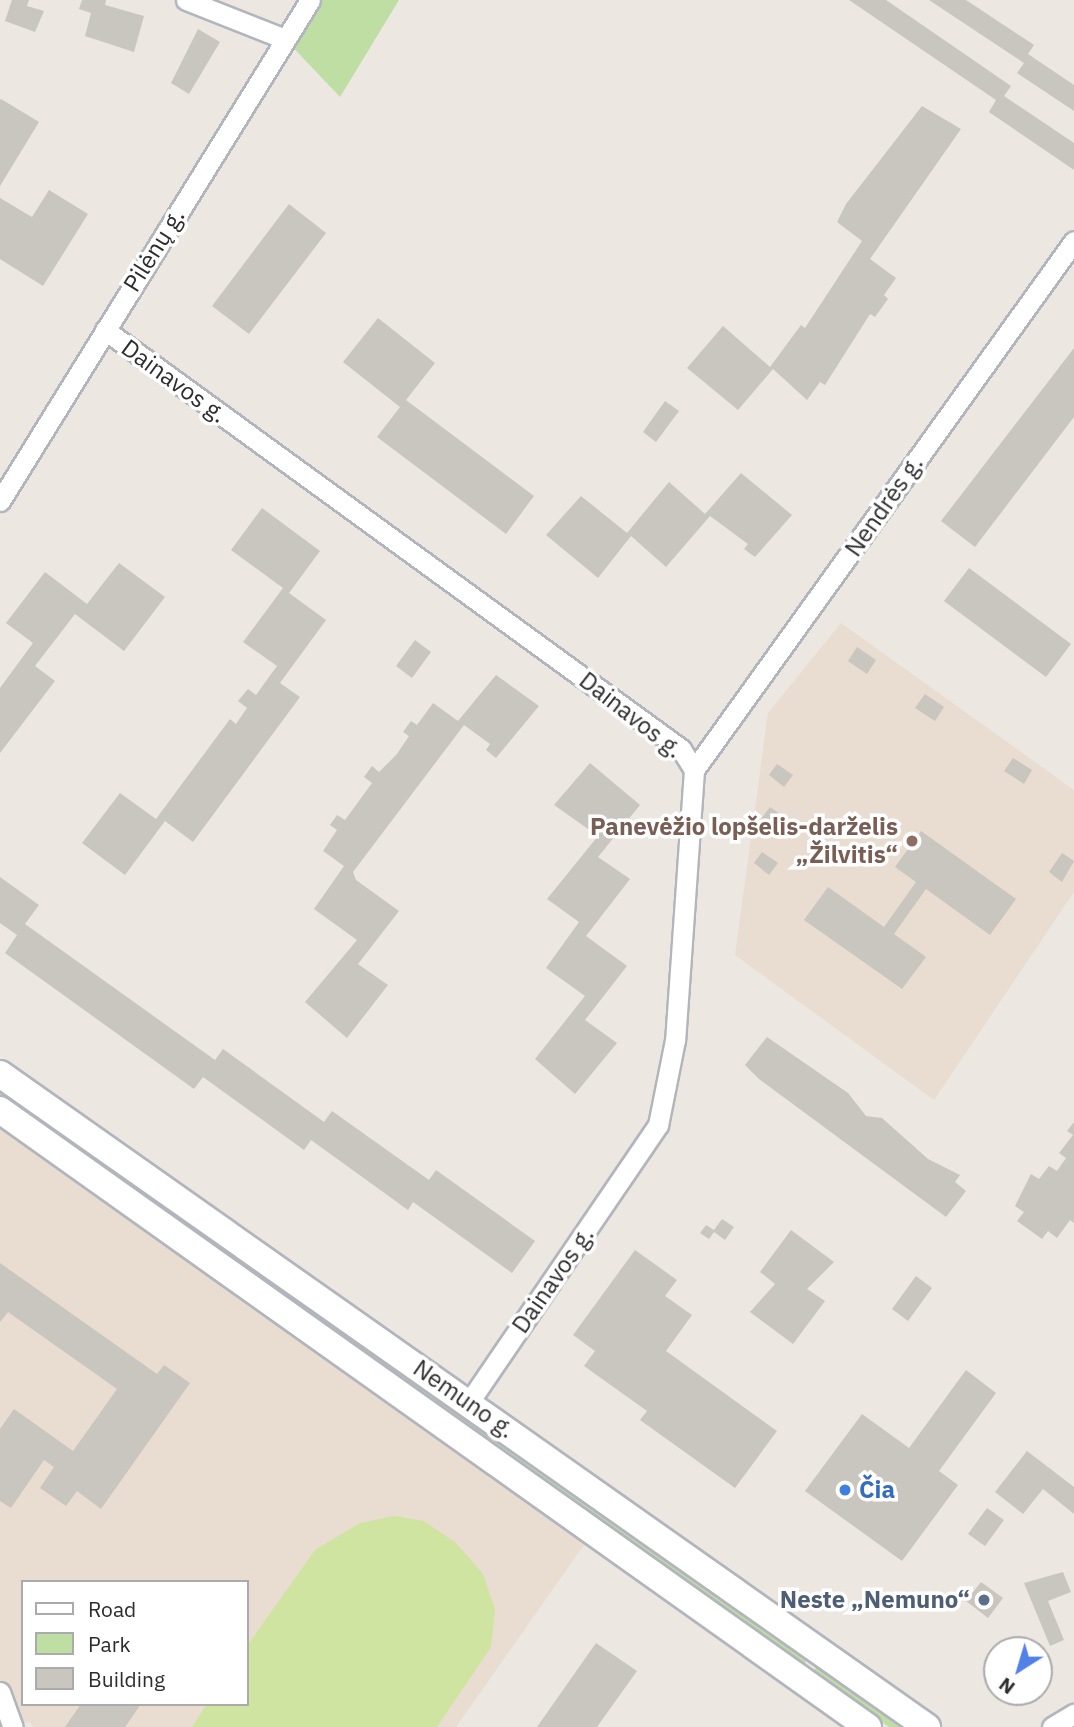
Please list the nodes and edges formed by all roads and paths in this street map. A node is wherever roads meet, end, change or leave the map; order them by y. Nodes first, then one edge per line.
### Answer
1 (186, 0) edge
2 (310, 0) edge
3 (285, 39) junction
4 (1074, 241) edge
5 (105, 330) junction
6 (0, 501) edge
7 (694, 770) junction
8 (0, 1074) edge
9 (0, 1110) edge
10 (468, 1402) junction
11 (0, 1692) edge
12 (1074, 1714) edge
13 (13, 1727) edge
14 (869, 1727) edge
15 (927, 1727) edge
16 (1052, 1727) edge

1 - 3 street
2 - 3 street, Pilėnų g.
3 - 5 street, Pilėnų g.
4 - 7 street, Nendrės g.
5 - 6 street, Pilėnų g.
5 - 7 street, Dainavos g.
7 - 10 street, Dainavos g.
8 - 10 main road, Nemuno g.
9 - 14 main road, Nemuno g.
10 - 15 main road, Nemuno g.
11 - 13 street
12 - 16 street

